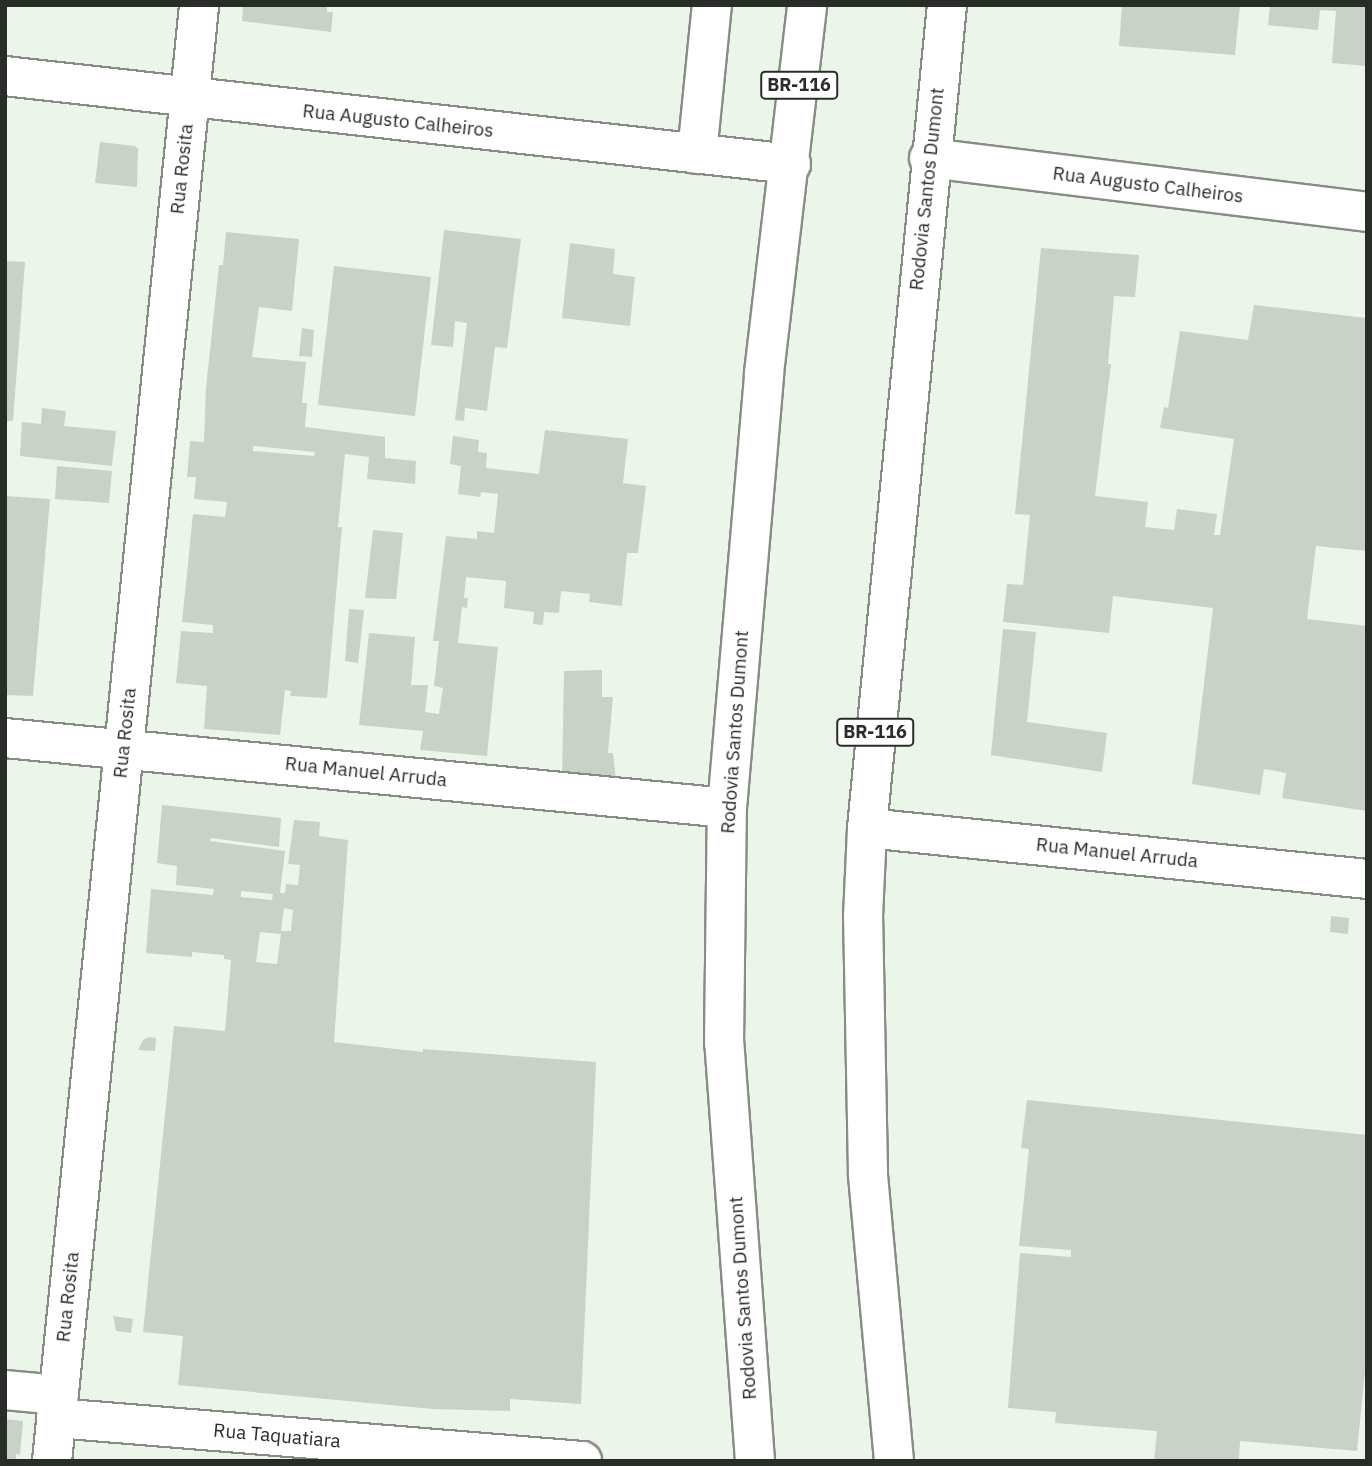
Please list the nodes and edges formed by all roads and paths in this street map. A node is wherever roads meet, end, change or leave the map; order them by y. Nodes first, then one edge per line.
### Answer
1 (199, 5) edge
2 (712, 5) edge
3 (807, 5) edge
4 (947, 5) edge
5 (5, 76) edge
6 (190, 99) junction
7 (697, 154) junction
8 (929, 158) junction
9 (791, 164) junction
10 (1367, 212) edge
11 (5, 738) edge
12 (124, 749) junction
13 (727, 808) junction
14 (866, 828) junction
15 (1367, 879) edge
16 (5, 1390) edge
17 (57, 1407) junction
18 (52, 1461) edge
19 (582, 1461) edge
20 (755, 1461) edge
21 (894, 1461) edge

1 - 6 main road, Rua Rosita
2 - 7 main road
3 - 9 main road, Rodovia Santos Dumont / BR-116
4 - 8 main road, Rodovia Santos Dumont / BR-116
5 - 6 main road, Rua Augusto Calheiros
6 - 7 main road, Rua Augusto Calheiros
6 - 12 main road, Rua Rosita
7 - 9 main road, Rua Augusto Calheiros
8 - 10 main road, Rua Augusto Calheiros
8 - 14 main road, Rodovia Santos Dumont / BR-116
9 - 13 main road, Rodovia Santos Dumont / BR-116
11 - 12 main road, Rua Manuel Arruda
12 - 13 main road, Rua Manuel Arruda
12 - 17 main road, Rua Rosita
13 - 20 main road, Rodovia Santos Dumont / BR-116
14 - 15 main road, Rua Manuel Arruda
14 - 21 main road, Rodovia Santos Dumont / BR-116
16 - 17 main road, Rua Taquatiara
17 - 18 main road, Rua Rosita
17 - 19 main road, Rua Taquatiara

